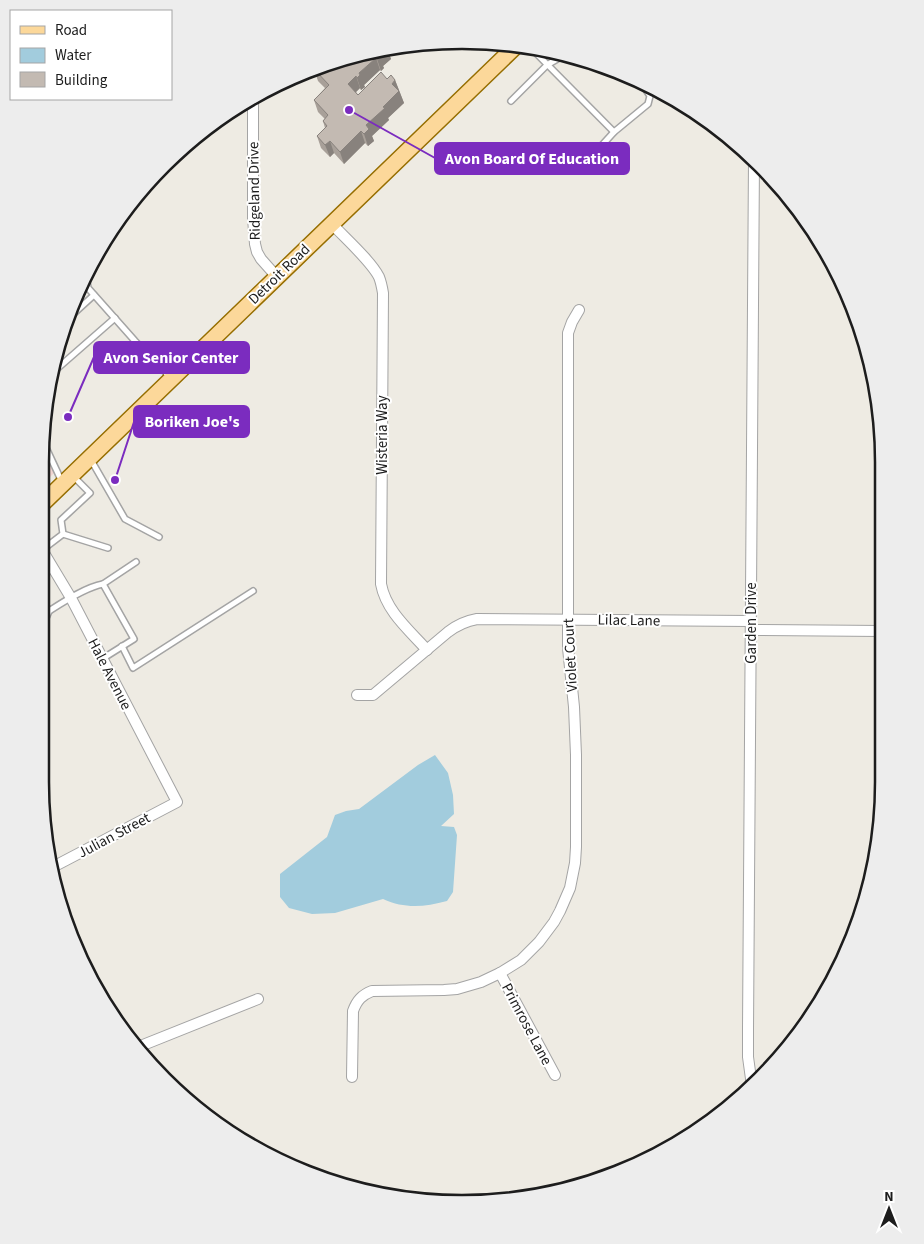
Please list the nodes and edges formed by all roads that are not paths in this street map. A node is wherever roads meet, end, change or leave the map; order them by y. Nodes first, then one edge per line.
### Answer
1 (510, 52) edge
2 (539, 56) edge
3 (556, 60) edge
4 (547, 65) junction
5 (648, 92) edge
6 (511, 101) dead end
7 (254, 105) edge
8 (614, 132) junction
9 (583, 166) dead end
10 (754, 170) edge
11 (332, 224) junction
12 (276, 277) junction
13 (88, 286) edge
14 (94, 295) junction
15 (78, 310) edge
16 (579, 310) dead end
17 (115, 318) junction
18 (61, 366) edge
19 (171, 378) junction
20 (49, 451) edge
21 (90, 458) junction
22 (67, 479) junction
23 (49, 497) edge
24 (62, 534) junction
25 (159, 537) dead end
26 (49, 543) edge
27 (108, 548) dead end
28 (49, 562) edge
29 (136, 562) dead end
30 (102, 584) junction
31 (252, 591) dead end
32 (71, 598) junction
33 (49, 610) edge
34 (568, 620) junction
35 (751, 626) junction
36 (875, 631) edge
37 (122, 646) junction
38 (426, 650) junction
39 (102, 658) junction
40 (357, 695) dead end
41 (177, 802) joint
42 (57, 865) edge
43 (500, 974) junction
44 (258, 999) dead end
45 (143, 1045) edge
46 (555, 1075) dead end
47 (352, 1076) dead end
48 (751, 1077) edge

1 - 11 main road, Detroit Road
2 - 4 lane
3 - 4 lane
4 - 6 lane
4 - 8 lane
5 - 8 lane
7 - 12 street, Ridgeland Drive
8 - 9 lane
10 - 35 street, Garden Drive
11 - 12 main road, Detroit Road
11 - 38 street, Wisteria Way
12 - 19 main road, Detroit Road
13 - 14 lane
14 - 15 lane
14 - 17 lane
16 - 34 street, Violet Court
17 - 18 lane
17 - 19 lane
19 - 21 main road, Detroit Road
20 - 22 lane
21 - 22 main road, Detroit Road
21 - 25 lane
22 - 23 main road, Detroit Road
22 - 24 lane
24 - 26 lane
24 - 27 lane
28 - 32 street, Hale Avenue
29 - 30 lane
30 - 32 lane
30 - 37 lane
31 - 37 lane
32 - 33 lane
32 - 39 street, Hale Avenue
34 - 35 street, Lilac Lane
34 - 38 street, Lilac Lane
34 - 43 street, Violet Court
35 - 36 street, Lilac Lane
35 - 48 street, Garden Drive
37 - 39 lane
38 - 40 street, Lilac Lane
39 - 41 street, Hale Avenue
41 - 42 street, Julian Street
43 - 46 street, Primrose Lane
43 - 47 street, Violet Court
44 - 45 street

